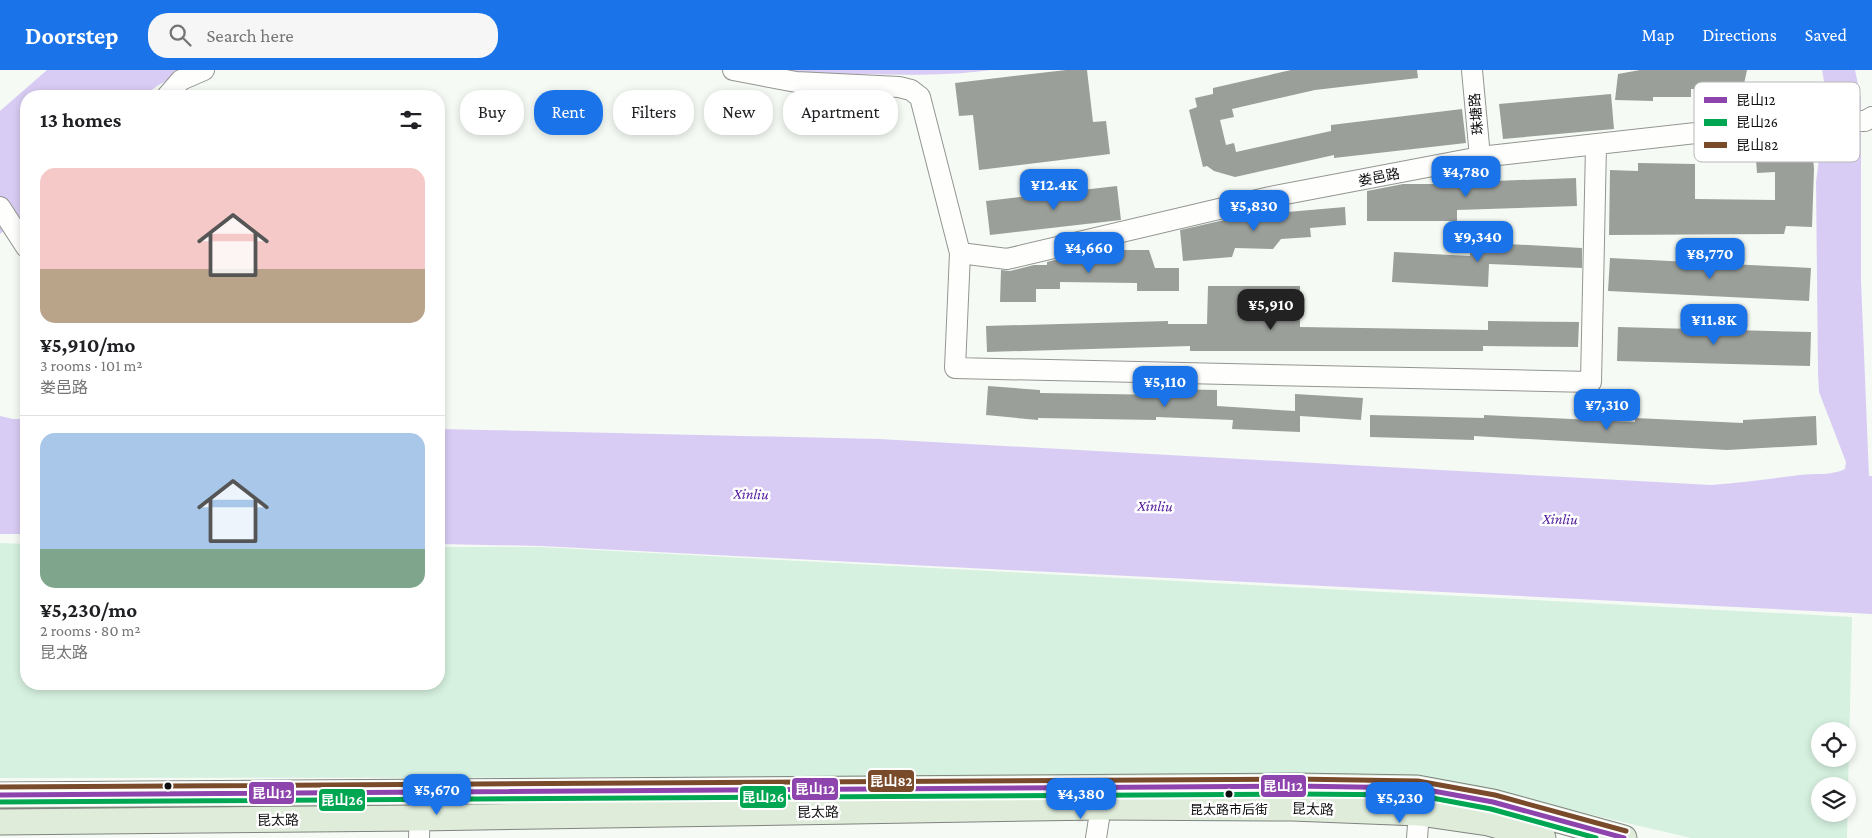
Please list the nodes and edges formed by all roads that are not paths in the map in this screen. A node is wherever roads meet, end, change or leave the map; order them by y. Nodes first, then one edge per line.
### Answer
1 (204, 70) edge
2 (733, 70) edge
3 (1472, 70) edge
4 (172, 90) edge
5 (1694, 135) edge
6 (1596, 146) junction
7 (1480, 157) junction
8 (0, 207) edge
9 (20, 239) edge
10 (960, 253) junction
11 (421, 792) junction
12 (0, 794) edge
13 (1102, 798) junction
14 (1419, 813) junction
15 (0, 822) edge
16 (419, 828) edge
17 (1096, 838) edge
18 (1417, 838) edge
19 (1543, 838) edge
20 (1624, 838) edge

1 - 4 street
2 - 10 street
3 - 7 street, 珠塘路
5 - 6 street, 娄邑路
6 - 7 street, 娄邑路
6 - 10 street
7 - 10 street, 娄邑路
8 - 9 street
11 - 12 main road, 昆太路
11 - 13 main road, 昆太路
11 - 16 street
13 - 14 main road, 昆太路
13 - 16 main road, 昆太路
13 - 17 street
13 - 20 main road, 昆太路
14 - 18 street
14 - 19 main road, 昆太路
15 - 16 main road, 昆太路

